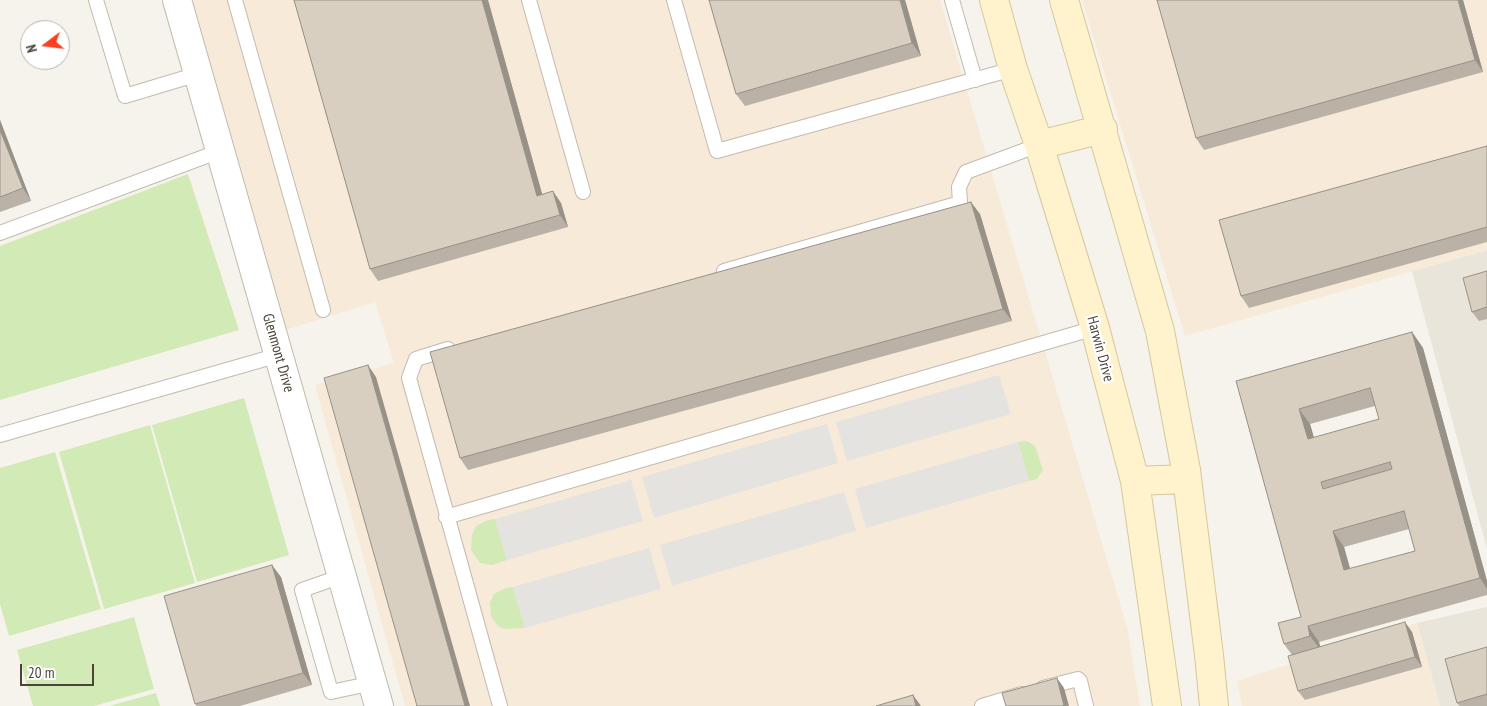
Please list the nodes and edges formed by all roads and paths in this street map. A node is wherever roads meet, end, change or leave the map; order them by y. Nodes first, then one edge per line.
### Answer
1 (96, 0) edge
2 (177, 0) edge
3 (235, 0) edge
4 (529, 0) edge
5 (674, 0) edge
6 (952, 0) edge
7 (994, 0) edge
8 (1064, 0) edge
9 (1014, 69) junction
10 (198, 74) junction
11 (975, 80) junction
12 (1103, 129) junction
13 (1039, 145) junction
14 (220, 151) junction
15 (583, 192) dead end
16 (0, 233) edge
17 (714, 274) edge
18 (323, 310) dead end
19 (1095, 328) junction
20 (462, 345) edge
21 (279, 355) junction
22 (0, 434) edge
23 (1188, 479) junction
24 (1135, 481) junction
25 (446, 517) junction
26 (342, 576) junction
27 (376, 695) edge
28 (500, 706) edge
29 (982, 706) edge
30 (1086, 706) edge
31 (1167, 706) edge
32 (1214, 706) edge

1 - 10 lane
2 - 10 street, Glenmont Drive
3 - 18 lane
4 - 15 lane
5 - 11 lane
6 - 11 lane
7 - 9 main road, Harwin Drive
8 - 12 main road
9 - 11 lane
9 - 13 main road, Harwin Drive
10 - 14 street, Glenmont Drive
12 - 13 main road
12 - 23 main road
13 - 17 lane
13 - 19 main road, Harwin Drive
14 - 16 lane
14 - 21 street, Glenmont Drive
19 - 24 main road, Harwin Drive
19 - 25 lane
20 - 25 lane
21 - 22 lane
21 - 26 street, Glenmont Drive
23 - 24 main road
23 - 32 main road
24 - 31 main road, Harwin Drive
25 - 28 lane
26 - 27 street, Glenmont Drive
26 - 27 lane
29 - 30 lane

